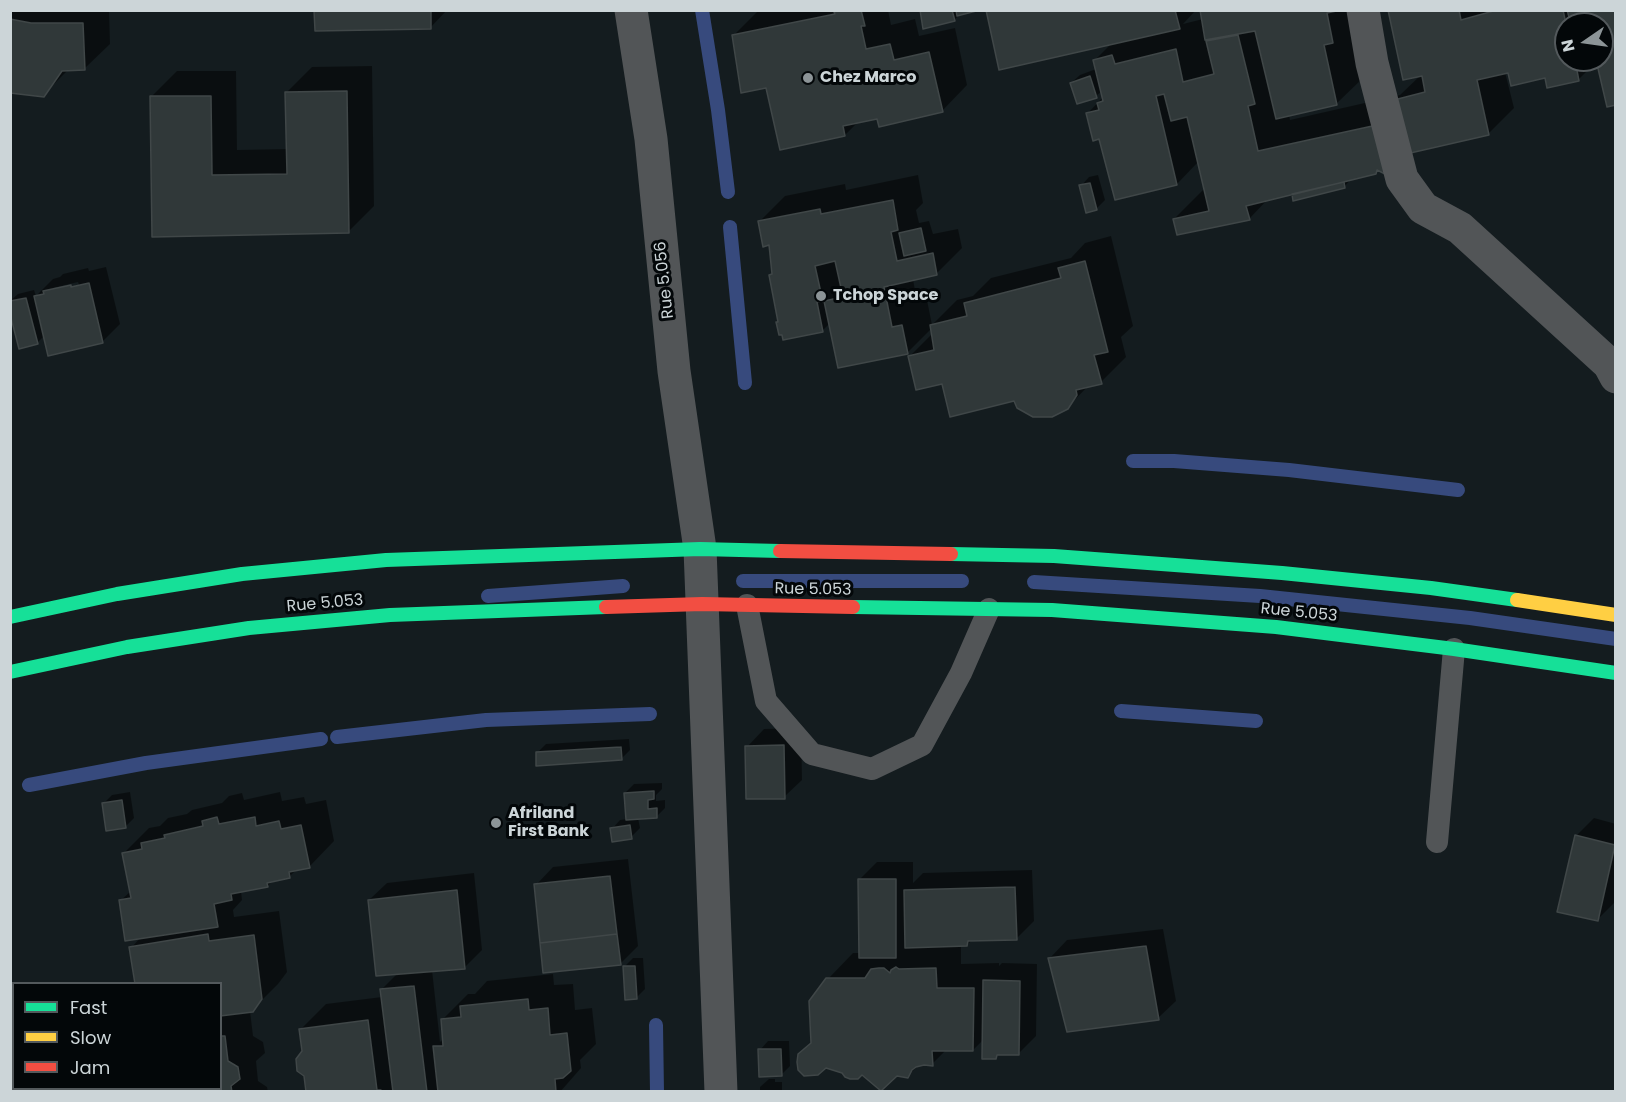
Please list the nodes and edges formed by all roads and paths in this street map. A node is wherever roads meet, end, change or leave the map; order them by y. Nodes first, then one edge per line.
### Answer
1 (631, 10) edge
2 (1363, 10) edge
3 (1616, 377) edge
4 (700, 549) junction
5 (702, 604) junction
6 (747, 605) junction
7 (989, 609) junction
8 (1616, 615) edge
9 (10, 617) edge
10 (1454, 649) junction
11 (10, 672) edge
12 (1616, 673) edge
13 (1437, 842) dead end
14 (721, 1092) edge

1 - 4 street, Rue 5.056
2 - 3 street
4 - 5 street, Rue 5.056
4 - 8 main road
4 - 9 main road
5 - 6 main road, Rue 5.053
5 - 11 main road, Rue 5.053
5 - 14 street, Rue 5.056
6 - 7 main road, Rue 5.053
6 - 7 lane
7 - 10 main road, Rue 5.053
10 - 12 main road, Rue 5.053
10 - 13 lane

